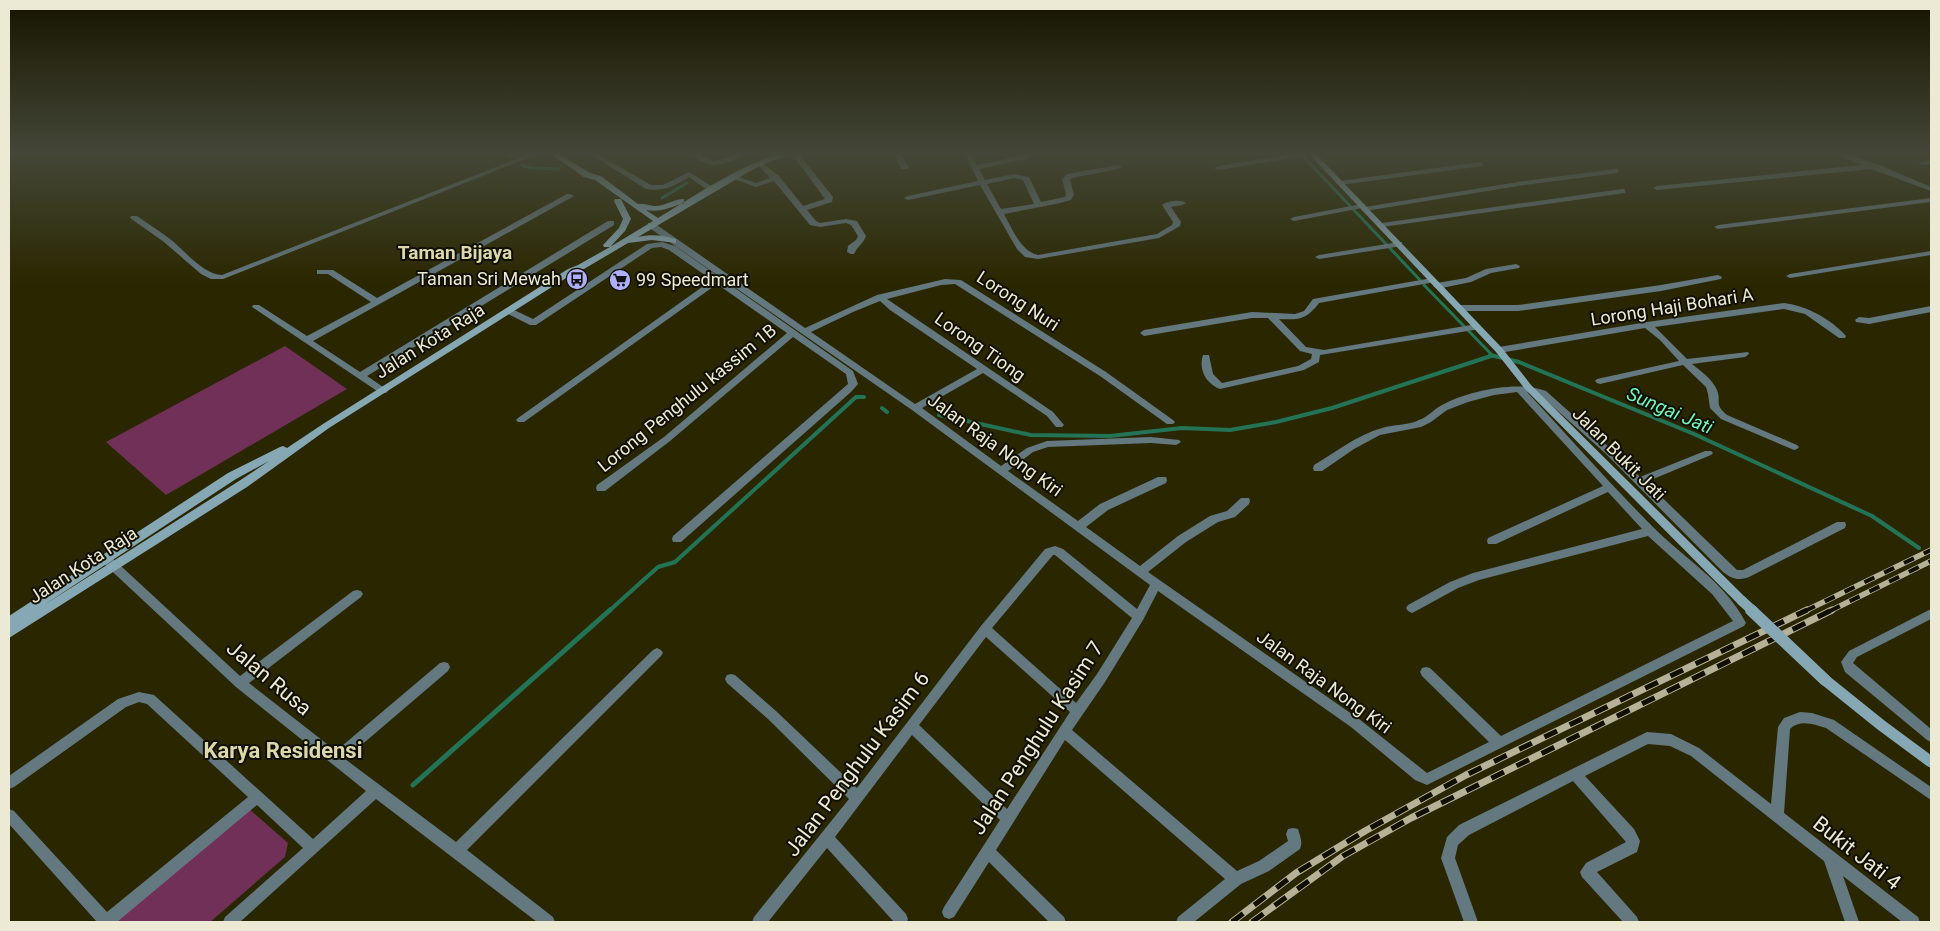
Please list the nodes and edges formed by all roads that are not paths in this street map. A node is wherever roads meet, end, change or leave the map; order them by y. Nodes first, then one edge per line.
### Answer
1 (426, 197) edge
2 (567, 197) edge
3 (619, 197) edge
4 (688, 197) edge
5 (692, 197) edge
6 (792, 197) edge
7 (829, 197) edge
8 (990, 197) edge
9 (1035, 197) edge
10 (1068, 197) edge
11 (1350, 197) edge
12 (1428, 197) edge
13 (1576, 197) edge
14 (622, 199) junction
15 (1931, 200) edge
16 (681, 201) junction
17 (1182, 203) dead end
18 (1038, 205) junction
19 (1358, 208) junction
20 (802, 209) junction
21 (1000, 212) junction
22 (134, 218) dead end
23 (1294, 219) dead end
24 (652, 221) junction
25 (611, 223) dead end
26 (1382, 225) junction
27 (1718, 227) dead end
28 (674, 241) junction
29 (611, 245) junction
30 (1391, 245) junction
31 (687, 249) junction
32 (851, 252) dead end
33 (1931, 253) edge
34 (1319, 257) dead end
35 (1516, 266) dead end
36 (320, 272) dead end
37 (1790, 276) dead end
38 (1718, 277) dead end
39 (717, 280) junction
40 (1434, 283) junction
41 (880, 297) junction
42 (377, 302) junction
43 (256, 306) dead end
44 (1459, 308) junction
45 (1931, 309) edge
46 (509, 311) junction
47 (1271, 316) junction
48 (1859, 320) dead end
49 (1647, 325) junction
50 (1473, 328) junction
51 (806, 331) junction
52 (793, 333) junction
53 (1144, 333) dead end
54 (1842, 336) dead end
55 (307, 340) junction
56 (1316, 352) junction
57 (1501, 352) junction
58 (1745, 354) dead end
59 (1206, 357) dead end
60 (1685, 362) junction
61 (982, 369) junction
62 (360, 376) junction
63 (1600, 381) dead end
64 (1524, 388) junction
65 (383, 391) junction
66 (915, 408) junction
67 (521, 420) dead end
68 (1170, 422) dead end
69 (1059, 425) dead end
70 (1176, 442) dead end
71 (1794, 447) dead end
72 (1708, 453) dead end
73 (1318, 468) dead end
74 (1001, 471) junction
75 (1162, 480) dead end
76 (1639, 481) junction
77 (601, 488) dead end
78 (1608, 488) junction
79 (1245, 501) dead end
80 (1841, 525) dead end
81 (1078, 527) junction
82 (1650, 531) junction
83 (678, 539) dead end
84 (1492, 541) dead end
85 (110, 562) junction
86 (1140, 572) junction
87 (1156, 584) junction
88 (357, 594) dead end
89 (1412, 608) dead end
90 (1931, 614) edge
91 (1139, 617) junction
92 (9, 622) edge
93 (985, 630) junction
94 (9, 633) edge
95 (657, 653) dead end
96 (444, 667) dead end
97 (1426, 672) dead end
98 (732, 679) dead end
99 (240, 683) junction
100 (1077, 711) junction
101 (911, 726) junction
102 (1064, 731) junction
103 (1931, 736) edge
104 (1498, 742) junction
105 (336, 759) junction
106 (1931, 762) edge
107 (1575, 774) junction
108 (9, 783) edge
109 (376, 791) junction
110 (1931, 794) edge
111 (257, 797) junction
112 (858, 798) junction
113 (9, 815) edge
114 (1777, 815) junction
115 (1009, 819) junction
116 (1293, 834) dead end
117 (827, 838) junction
118 (313, 848) junction
119 (458, 851) junction
120 (988, 852) junction
121 (1829, 858) junction
122 (1236, 879) junction
123 (949, 912) dead end
124 (901, 918) dead end
125 (106, 922) edge
126 (230, 922) edge
127 (548, 922) edge
128 (760, 922) edge
129 (1059, 922) edge
130 (1183, 922) edge
131 (1470, 922) edge
132 (1632, 922) edge
133 (1852, 922) edge
134 (1913, 922) edge

1 - 22 street
2 - 42 street
3 - 14 main road
4 - 16 main road
5 - 24 main road, Jalan Kota Raja
6 - 20 street
7 - 20 street
8 - 21 street
9 - 18 street
10 - 18 street
11 - 19 main road, Jalan Bukit Jati
12 - 19 street
13 - 26 street
14 - 16 main road
14 - 24 main road
14 - 29 main road
15 - 27 street
16 - 24 main road
17 - 21 street
18 - 21 street
19 - 23 street
19 - 26 main road, Jalan Bukit Jati
20 - 32 street
24 - 28 street, Jalan Raja Nong Kiri
24 - 29 main road, Jalan Kota Raja
24 - 31 street
25 - 62 street
26 - 30 main road, Jalan Bukit Jati
28 - 29 main road
28 - 31 street, Jalan Raja Nong Kiri
29 - 46 main road, Jalan Kota Raja
30 - 34 street
30 - 40 main road, Jalan Bukit Jati
31 - 51 street, Jalan Raja Nong Kiri
33 - 37 street
35 - 40 street
36 - 42 street
38 - 44 street
39 - 46 street
39 - 52 street
39 - 67 street
40 - 44 main road, Jalan Bukit Jati
40 - 47 street
41 - 51 street, Lorong Nuri
41 - 61 street, Lorong Tiong
41 - 68 street, Lorong Nuri
42 - 55 street
43 - 55 street
44 - 50 main road, Jalan Bukit Jati
45 - 48 street
46 - 65 main road, Jalan Kota Raja
47 - 53 street
47 - 56 street
49 - 54 street, Lorong Haji Bohari A
49 - 57 street, Lorong Haji Bohari A
49 - 60 street
50 - 56 street
50 - 57 main road, Jalan Bukit Jati
51 - 66 street, Jalan Raja Nong Kiri
52 - 77 street, Lorong Penghulu kassim 1B
52 - 83 street
55 - 62 street
56 - 59 street
57 - 64 main road, Jalan Bukit Jati
58 - 60 street
60 - 63 street
60 - 71 street
61 - 66 street
61 - 69 street, Lorong Tiong
62 - 65 street
64 - 73 street
64 - 76 street
64 - 78 street, Jalan Raja Nong Kiri
64 - 106 main road, Jalan Bukit Jati, bridge
65 - 85 main road, Jalan Kota Raja
66 - 74 street, Jalan Raja Nong Kiri
70 - 74 street
72 - 76 street
74 - 81 street, Jalan Raja Nong Kiri
75 - 81 street
76 - 80 street
78 - 82 street, Jalan Raja Nong Kiri
78 - 84 street
79 - 86 street
81 - 86 street, Jalan Raja Nong Kiri
82 - 89 street
82 - 104 street, Jalan Raja Nong Kiri
85 - 92 main road, Jalan Kota Raja
85 - 94 main road, Jalan Kota Raja
85 - 99 street, Jalan Rusa
86 - 87 street, Jalan Raja Nong Kiri
87 - 91 street, Jalan Penghulu Kasim 7
87 - 104 street, Jalan Raja Nong Kiri
88 - 99 street
90 - 103 street
91 - 93 street, Jalan Penghulu Kasim 6
91 - 100 street, Jalan Penghulu Kasim 7
93 - 100 street
93 - 101 street, Jalan Penghulu Kasim 6
95 - 119 street
96 - 105 street
97 - 104 street
98 - 112 street
99 - 105 street, Jalan Rusa
100 - 102 street, Jalan Penghulu Kasim 7
101 - 112 street, Jalan Penghulu Kasim 6
101 - 115 street
102 - 115 street, Jalan Penghulu Kasim 7
102 - 122 street
105 - 109 street, Jalan Rusa
107 - 114 street, Bukit Jati 4
107 - 131 street, Bukit Jati 4
107 - 132 street
108 - 111 street
109 - 118 street
109 - 119 street, Jalan Rusa
110 - 114 street
111 - 118 street
111 - 125 street
112 - 117 street, Jalan Penghulu Kasim 6
113 - 125 street
114 - 121 street, Bukit Jati 4
115 - 120 street, Jalan Penghulu Kasim 7
116 - 122 street
117 - 124 street
117 - 128 street, Jalan Penghulu Kasim 6
118 - 126 street
119 - 127 street, Jalan Rusa
120 - 123 street, Jalan Penghulu Kasim 7
120 - 129 street
121 - 133 street
121 - 134 street, Bukit Jati 4
122 - 130 street

